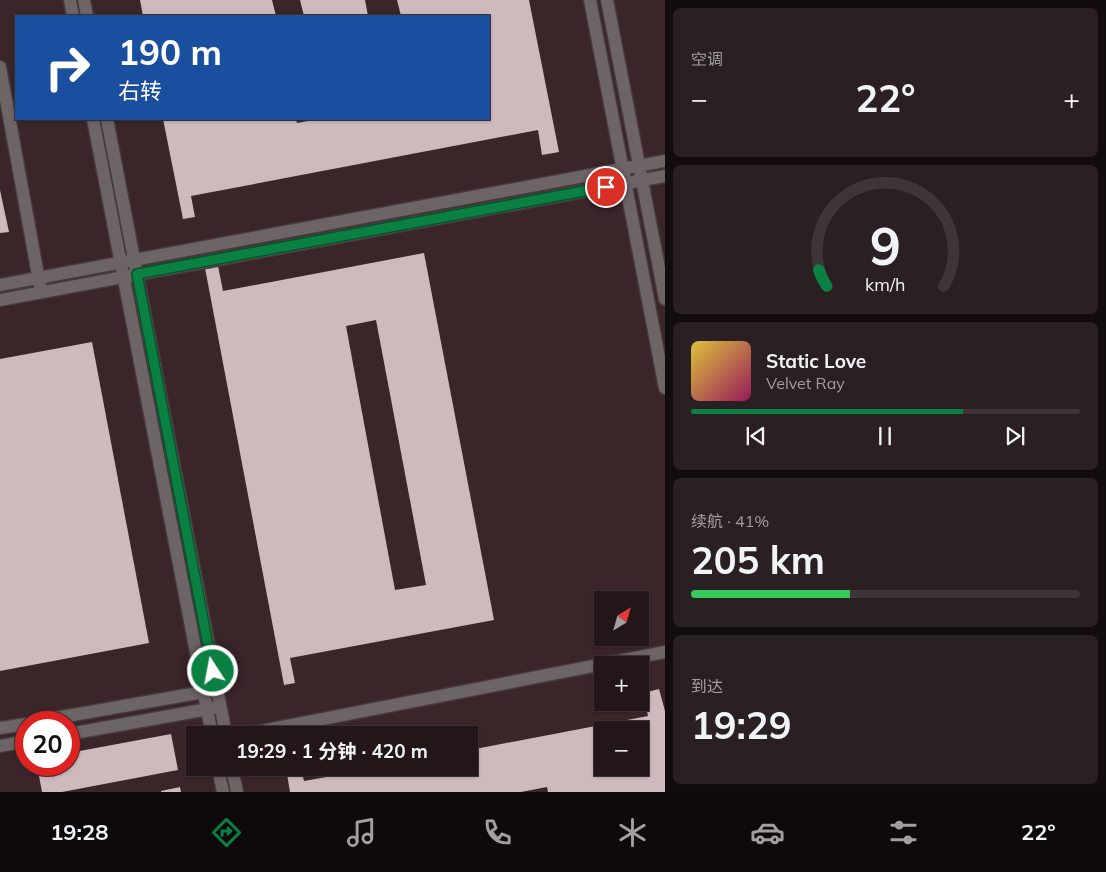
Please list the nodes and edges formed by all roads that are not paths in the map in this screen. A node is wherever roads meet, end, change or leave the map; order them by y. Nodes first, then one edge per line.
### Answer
1 (70, 0) edge
2 (84, 0) edge
3 (590, 0) edge
4 (607, 0) edge
5 (73, 15) edge
6 (87, 15) edge
7 (0, 67) edge
8 (93, 120) edge
9 (107, 120) edge
10 (665, 161) edge
11 (639, 166) junction
12 (622, 169) junction
13 (665, 176) edge
14 (642, 181) junction
15 (625, 184) junction
16 (134, 260) junction
17 (120, 262) junction
18 (137, 274) junction
19 (123, 277) junction
20 (39, 278) junction
21 (0, 285) edge
22 (41, 292) junction
23 (665, 299) edge
24 (0, 300) edge
25 (665, 388) edge
26 (665, 652) edge
27 (217, 690) junction
28 (203, 692) junction
29 (220, 707) junction
30 (206, 710) junction
31 (80, 714) edge
32 (15, 726) edge
33 (210, 726) edge
34 (224, 726) edge
35 (287, 726) edge
36 (0, 728) edge
37 (80, 732) edge
38 (15, 743) edge
39 (0, 746) edge
40 (219, 776) edge
41 (233, 776) edge
42 (222, 792) edge
43 (236, 792) edge

1 - 5 lane
2 - 6 lane
3 - 12 lane
4 - 11 lane
7 - 20 lane
8 - 17 lane
9 - 16 lane
10 - 11 lane
11 - 12 lane
11 - 14 lane
12 - 15 lane
12 - 16 lane
13 - 14 lane
14 - 15 lane
14 - 23 lane
15 - 18 lane
15 - 25 lane
16 - 17 lane
16 - 18 lane
17 - 19 lane
17 - 20 lane
18 - 19 lane
18 - 27 lane
19 - 22 lane
19 - 28 lane
20 - 21 lane
20 - 22 lane
22 - 24 lane
26 - 35 lane
27 - 28 lane
27 - 29 lane
28 - 30 lane
28 - 31 lane
29 - 30 lane
29 - 34 lane
30 - 33 lane
30 - 37 lane
32 - 36 lane
38 - 39 lane
40 - 42 lane
41 - 43 lane

